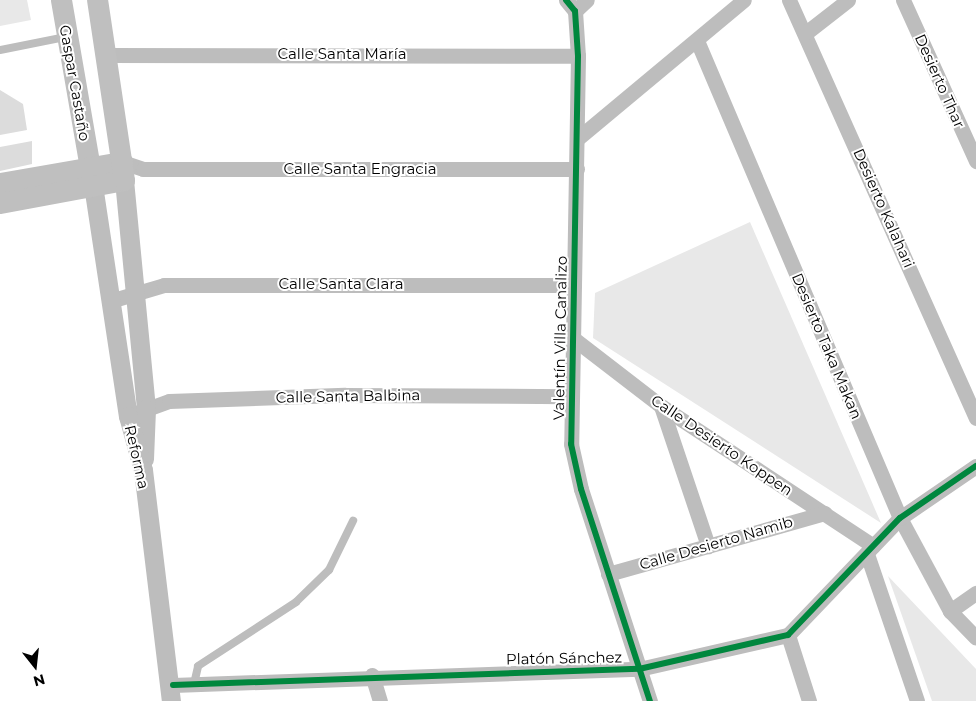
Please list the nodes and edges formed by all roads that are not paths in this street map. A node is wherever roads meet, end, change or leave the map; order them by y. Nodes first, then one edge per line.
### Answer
1 (61, 0) edge
2 (97, 0) edge
3 (587, 0) edge
4 (744, 0) edge
5 (789, 0) edge
6 (848, 0) edge
7 (903, 0) edge
8 (570, 6) edge
9 (807, 32) junction
10 (67, 36) junction
11 (698, 43) junction
12 (0, 50) edge
13 (106, 55) junction
14 (578, 56) junction
15 (578, 139) junction
16 (976, 162) edge
17 (577, 169) junction
18 (123, 171) junction
19 (91, 175) junction
20 (0, 183) edge
21 (0, 203) edge
22 (574, 285) junction
23 (136, 293) junction
24 (110, 301) junction
25 (574, 339) junction
26 (570, 396) junction
27 (661, 406) junction
28 (146, 409) junction
29 (128, 416) junction
30 (976, 418) edge
31 (976, 466) edge
32 (142, 470) junction
33 (825, 513) junction
34 (900, 518) junction
35 (353, 521) dead end
36 (708, 546) junction
37 (870, 550) junction
38 (608, 574) junction
39 (976, 593) edge
40 (950, 611) junction
41 (788, 635) junction
42 (976, 638) edge
43 (639, 669) junction
44 (372, 675) junction
45 (194, 684) junction
46 (172, 693) edge
47 (380, 701) edge
48 (650, 701) edge
49 (809, 701) edge
50 (917, 701) edge

1 - 10 main road, Gaspar Castaño
2 - 13 main road
3 - 8 street
4 - 11 street
5 - 9 street, Desierto Kalahari
6 - 9 street
7 - 16 street, Desierto Thar
8 - 14 street, Valentín Villa Canalizo
9 - 30 street, Desierto Kalahari
10 - 12 lane
10 - 19 main road, Gaspar Castaño
11 - 15 street
11 - 34 street, Desierto Taka Makan
13 - 14 street, Calle Santa María
13 - 18 main road
14 - 15 street, Valentín Villa Canalizo
15 - 17 street, Valentín Villa Canalizo
17 - 18 street, Calle Santa Engracia
17 - 22 street, Valentín Villa Canalizo
18 - 19 main road
18 - 23 street
19 - 20 main road
19 - 21 main road
19 - 24 street, Reforma
22 - 23 street, Calle Santa Clara
22 - 25 street, Valentín Villa Canalizo
23 - 24 street, Calle Santa Clara
23 - 28 street
24 - 29 street, Reforma
25 - 26 street, Valentín Villa Canalizo
25 - 27 street, Calle Desierto Koppen
26 - 28 street, Calle Santa Balbina
26 - 38 street, Valentín Villa Canalizo
27 - 33 street, Calle Desierto Koppen
27 - 36 street
28 - 29 street, Calle Santa Balbina
28 - 32 street
29 - 32 street, Reforma
31 - 34 street
32 - 46 street, Reforma
33 - 36 street, Calle Desierto Namib
33 - 37 street, Calle Desierto Koppen
34 - 37 street
34 - 40 street, Desierto Taka Makan
35 - 45 lane
36 - 38 street, Calle Desierto Namib
37 - 41 street
37 - 50 street
38 - 43 street, Valentín Villa Canalizo
39 - 40 street
40 - 42 street, Desierto Taka Makan
41 - 43 street, Platón Sánchez
41 - 49 street
43 - 44 street, Platón Sánchez
43 - 48 street, Valentín Villa Canalizo
44 - 45 street, Platón Sánchez
44 - 47 street
45 - 46 street, Platón Sánchez

